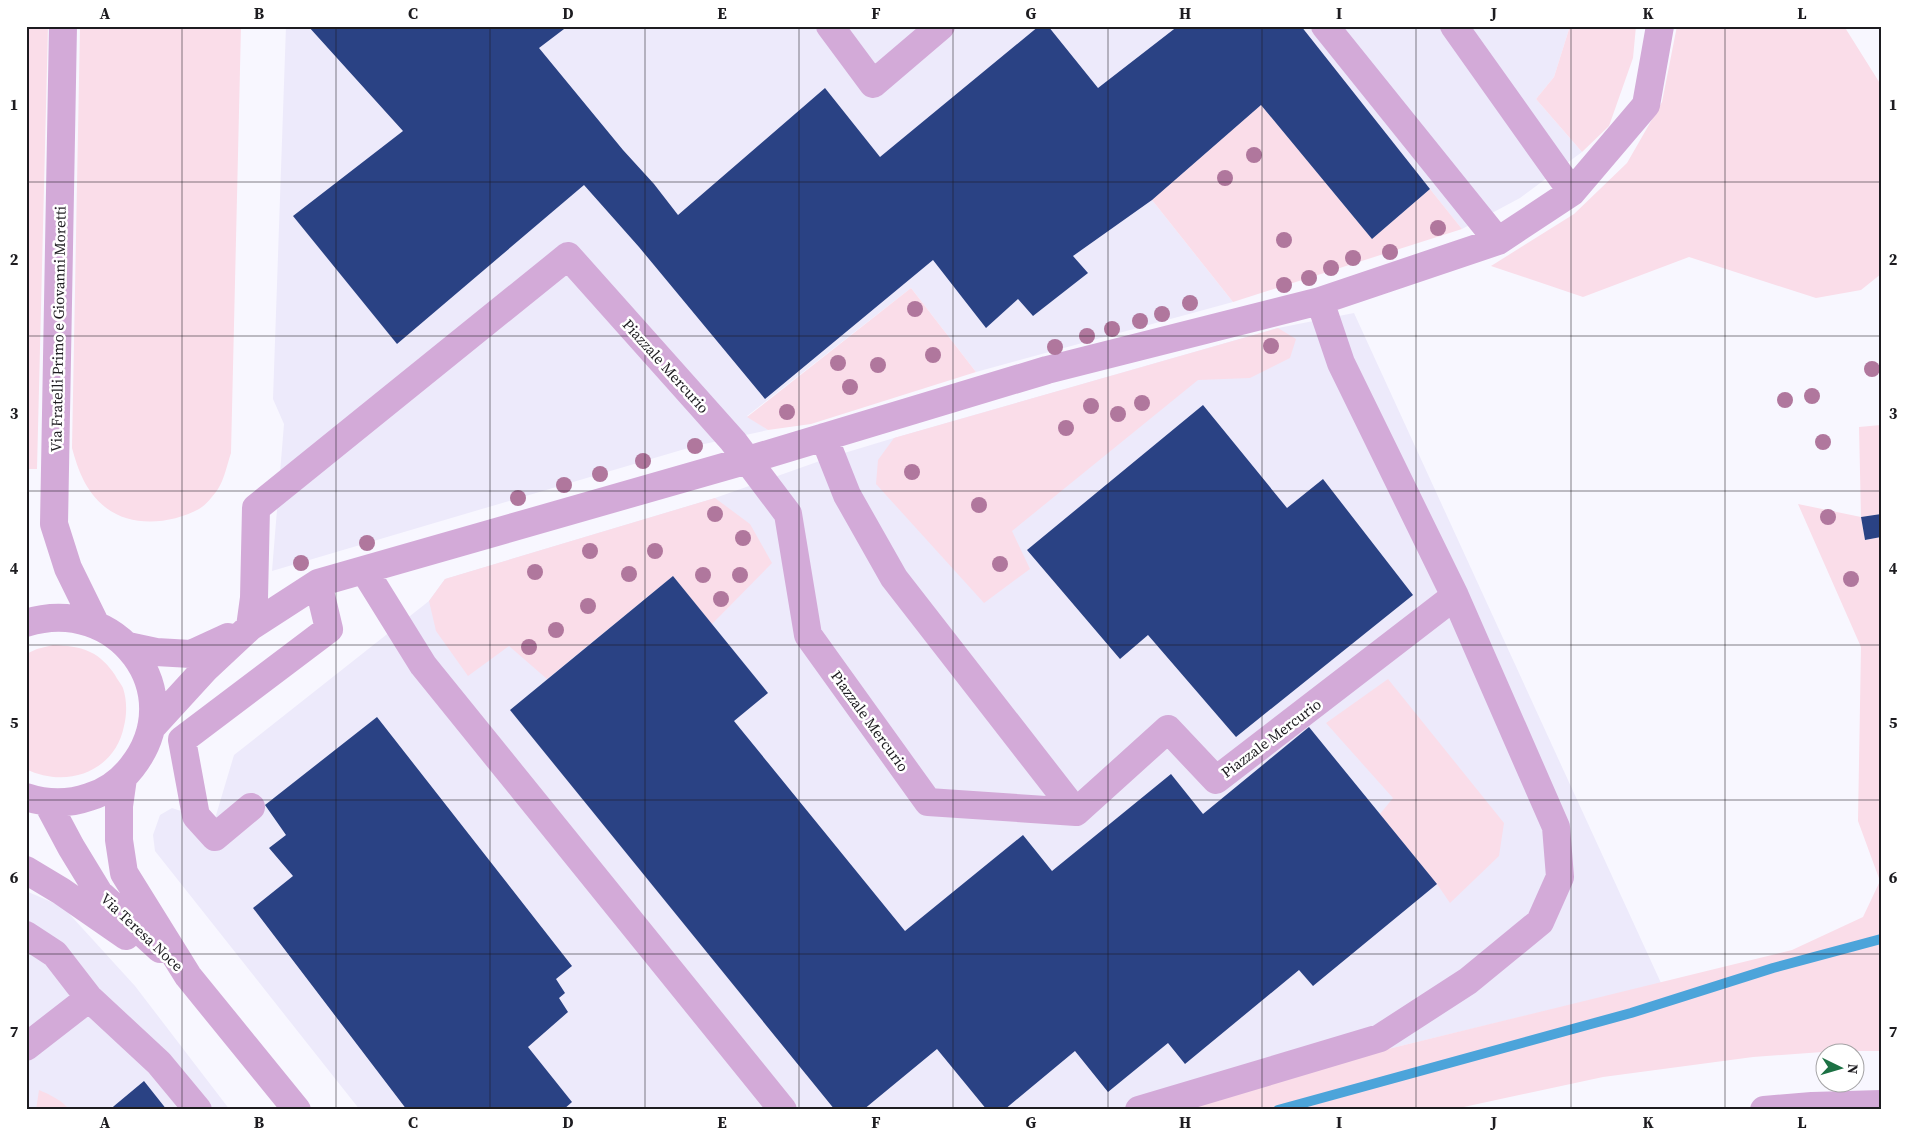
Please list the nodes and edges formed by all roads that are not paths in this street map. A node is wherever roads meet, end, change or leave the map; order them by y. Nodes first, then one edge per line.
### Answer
1 (63, 26) edge
2 (830, 26) edge
3 (941, 26) edge
4 (1325, 26) edge
5 (1454, 26) edge
6 (1660, 26) edge
7 (1572, 192) junction
8 (1498, 241) junction
9 (1320, 301) junction
10 (824, 437) junction
11 (748, 460) junction
12 (364, 570) junction
13 (318, 582) junction
14 (1455, 596) junction
15 (26, 623) edge
16 (95, 623) junction
17 (250, 627) junction
18 (128, 646) junction
19 (151, 728) junction
20 (124, 778) junction
21 (37, 799) edge
22 (251, 807) dead end
23 (1076, 812) junction
24 (26, 870) edge
25 (29, 941) edge
26 (188, 976) junction
27 (89, 998) junction
28 (26, 1048) edge
29 (1881, 1104) edge
30 (198, 1110) edge
31 (297, 1110) edge
32 (783, 1110) edge
33 (1138, 1110) edge
34 (1764, 1110) edge

1 - 16 street, Via Fratelli Primo e Giovanni Moretti
2 - 3 street
4 - 8 street
5 - 7 street
6 - 7 street
7 - 8 street
8 - 9 street
9 - 10 street
9 - 14 street
10 - 11 street
10 - 23 street
11 - 12 street
11 - 17 street, Piazzale Mercurio
11 - 23 street, Piazzale Mercurio
12 - 13 street
12 - 32 street
13 - 17 street
13 - 22 street
14 - 23 street, Piazzale Mercurio
14 - 33 street
15 - 16 street
16 - 18 street
17 - 18 street
17 - 19 street
18 - 19 street
19 - 20 street
20 - 21 street
20 - 26 street, Via Teresa Noce
21 - 26 street, Via Teresa Noce
24 - 26 street
25 - 27 street
26 - 31 street
27 - 28 street
27 - 30 street
29 - 34 street

